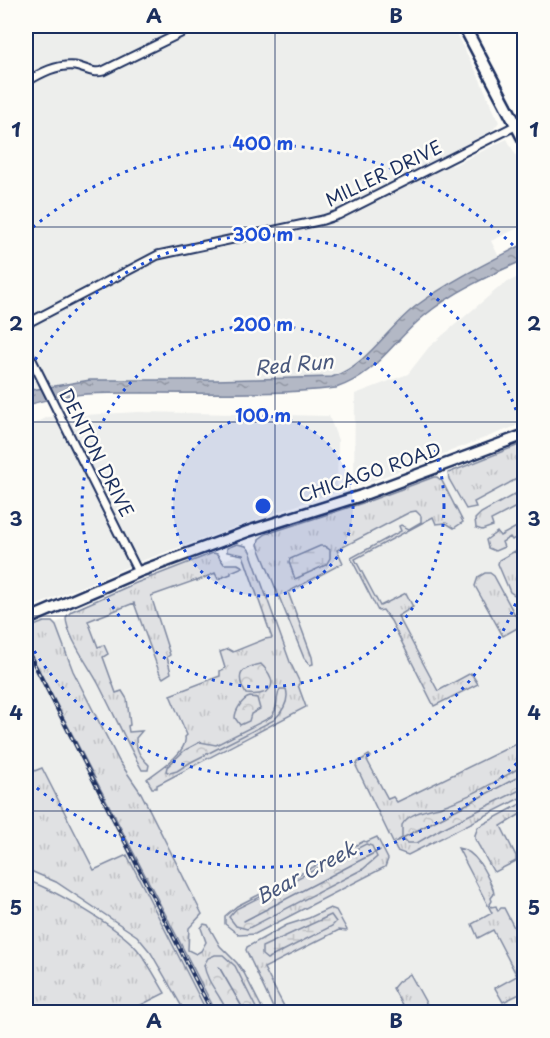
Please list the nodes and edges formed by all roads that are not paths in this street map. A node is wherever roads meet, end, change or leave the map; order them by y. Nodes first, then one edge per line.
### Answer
1 (195, 26) edge
2 (464, 26) edge
3 (26, 82) edge
4 (517, 125) junction
5 (525, 140) edge
6 (26, 324) edge
7 (26, 348) edge
8 (525, 435) edge
9 (138, 572) junction
10 (26, 620) edge

1 - 3 street
2 - 4 main road
4 - 5 main road
4 - 6 street, MILLER DRIVE
7 - 9 street, DENTON DRIVE
8 - 9 main road, CHICAGO ROAD
9 - 10 main road, CHICAGO ROAD

